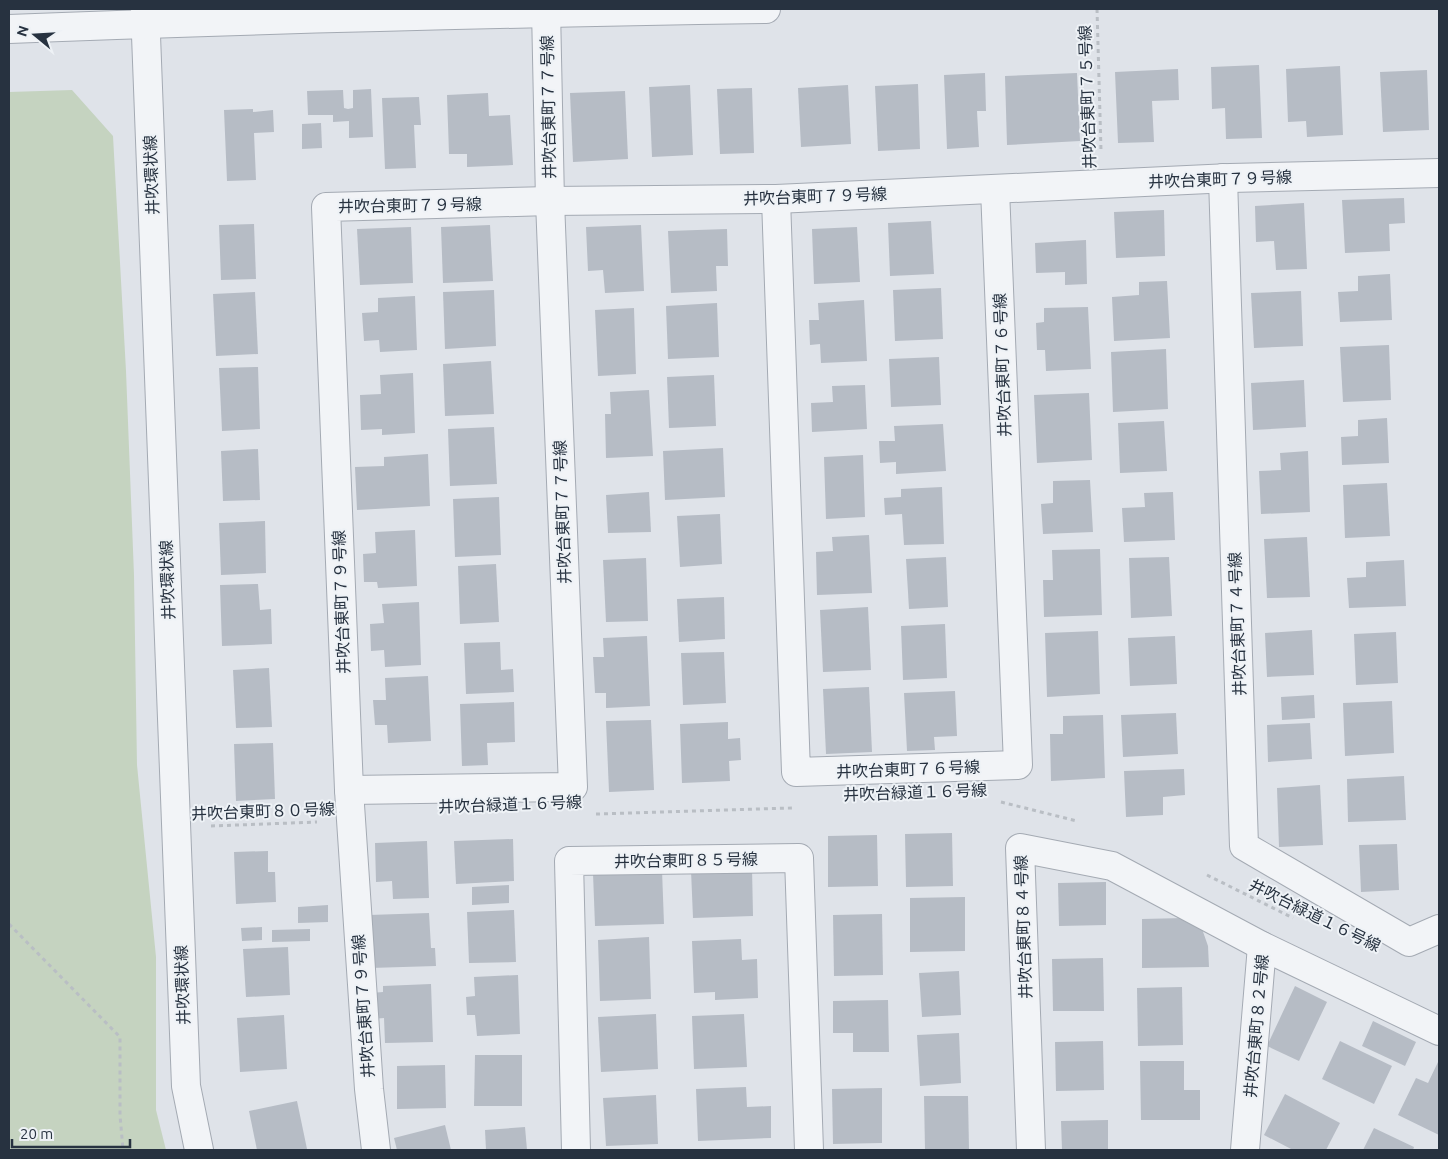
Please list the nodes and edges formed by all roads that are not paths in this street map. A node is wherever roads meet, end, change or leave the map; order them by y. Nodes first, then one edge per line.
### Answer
1 (766, 9) edge
2 (546, 11) edge
3 (145, 16) edge
4 (9, 29) edge
5 (1439, 173) edge
6 (1223, 178) junction
7 (995, 189) junction
8 (776, 199) junction
9 (550, 201) junction
10 (349, 790) junction
11 (1439, 929) edge
12 (1262, 946) junction
13 (1439, 1031) edge
14 (199, 1150) edge
15 (376, 1150) edge
16 (576, 1150) edge
17 (808, 1150) edge
18 (1032, 1150) edge
19 (1245, 1150) edge

1 - 2 street
2 - 3 street
2 - 9 street, 井吹台東町７７号線
3 - 4 street
3 - 14 street, 井吹環状線
5 - 6 street, 井吹台東町７９号線
6 - 7 street, 井吹台東町７９号線
6 - 11 street, 井吹台東町７４号線
7 - 8 street, 井吹台東町７９号線
7 - 8 street, 井吹台東町７６号線
8 - 9 street, 井吹台東町７９号線
9 - 10 street, 井吹台東町７９号線
9 - 10 street, 井吹台東町７７号線
10 - 15 street, 井吹台東町７９号線
12 - 13 street, 井吹台東町８２号線
12 - 18 street, 井吹台東町８４号線
12 - 19 street, 井吹台東町８２号線
16 - 17 street, 井吹台東町８５号線

